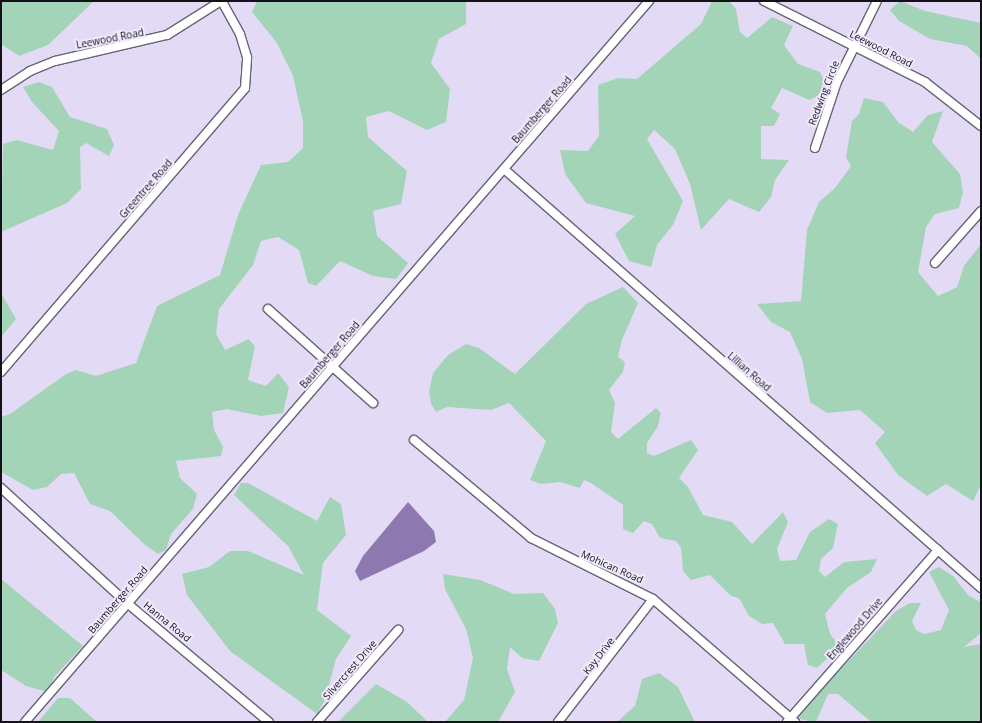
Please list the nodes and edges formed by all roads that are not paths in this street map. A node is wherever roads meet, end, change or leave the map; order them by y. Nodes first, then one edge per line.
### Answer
1 (222, 1) edge
2 (649, 1) edge
3 (764, 1) edge
4 (877, 1) edge
5 (854, 46) junction
6 (1, 90) edge
7 (981, 126) edge
8 (814, 148) dead end
9 (504, 169) junction
10 (981, 211) edge
11 (935, 263) dead end
12 (268, 309) dead end
13 (332, 368) junction
14 (1, 372) edge
15 (373, 403) dead end
16 (414, 440) dead end
17 (1, 488) edge
18 (938, 550) junction
19 (981, 588) edge
20 (654, 599) junction
21 (127, 603) junction
22 (398, 630) dead end
23 (791, 721) edge
24 (25, 722) edge
25 (269, 722) edge
26 (318, 722) edge
27 (558, 722) edge

1 - 6 street, Leewood Road
1 - 14 street, Greentree Road
2 - 9 street, Baumberger Road
3 - 5 street, Leewood Road
4 - 5 street, Redwing Circle
5 - 7 street, Leewood Road
5 - 8 street, Redwing Circle
9 - 13 street, Baumberger Road
9 - 18 street, Lillian Road
10 - 11 street
12 - 13 street
13 - 15 street
13 - 21 street, Baumberger Road
16 - 20 street, Mohican Road
17 - 21 street, Hanna Road
18 - 19 street, Lillian Road
18 - 23 street, Englewood Drive
20 - 23 street, Mohican Road
20 - 27 street, Kay Drive
21 - 24 street, Baumberger Road
21 - 25 street, Hanna Road
22 - 26 street, Silvercrest Drive

